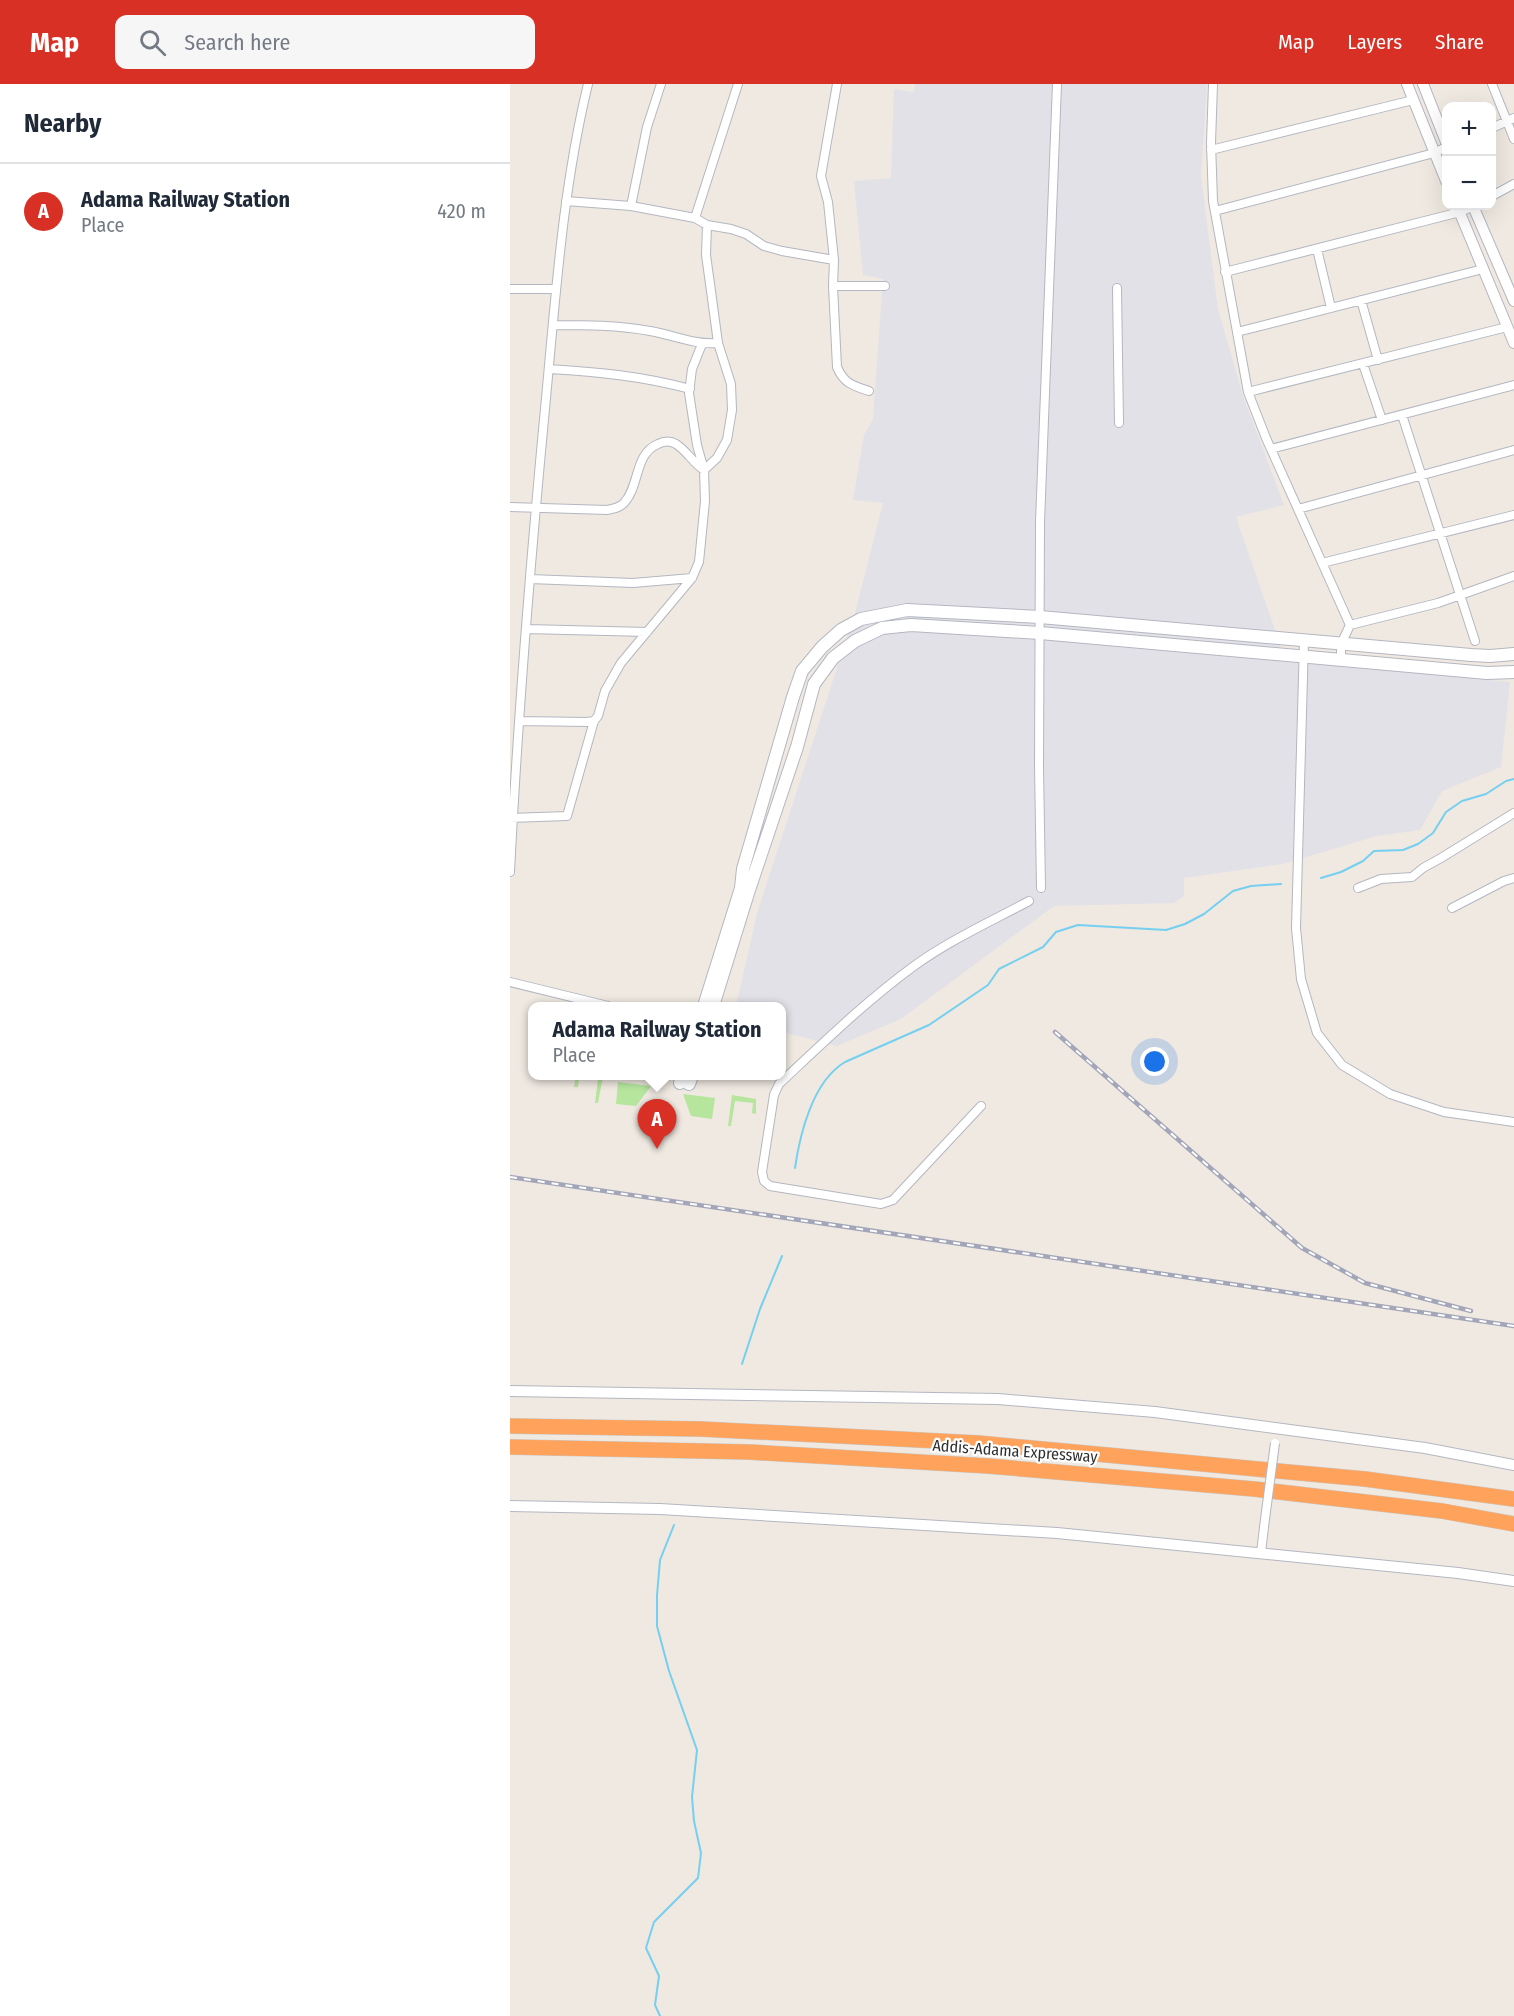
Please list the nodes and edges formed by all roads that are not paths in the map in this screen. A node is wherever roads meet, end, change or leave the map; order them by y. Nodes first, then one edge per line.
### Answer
1 (588, 84) edge
2 (661, 84) edge
3 (738, 84) edge
4 (837, 84) edge
5 (1057, 84) edge
6 (1223, 84) edge
7 (1407, 84) edge
8 (1423, 84) edge
9 (1492, 84) edge
10 (1213, 85) edge
11 (1413, 100) junction
12 (1510, 119) edge
13 (1496, 126) edge
14 (1442, 132) edge
15 (1514, 139) edge
16 (1442, 149) edge
17 (1211, 150) junction
18 (1434, 153) junction
19 (1442, 172) edge
20 (1514, 184) edge
21 (1496, 193) edge
22 (566, 201) junction
23 (631, 206) junction
24 (1454, 210) edge
25 (1458, 210) edge
26 (1475, 210) edge
27 (1215, 211) junction
28 (696, 218) junction
29 (707, 225) junction
30 (1317, 249) junction
31 (834, 260) junction
32 (1483, 269) junction
33 (1225, 272) junction
34 (833, 286) junction
35 (885, 286) dead end
36 (1117, 288) dead end
37 (510, 289) edge
38 (556, 289) junction
39 (1361, 300) junction
40 (1514, 301) edge
41 (1331, 308) junction
42 (553, 325) junction
43 (1507, 327) junction
44 (1237, 332) junction
45 (718, 343) junction
46 (1514, 343) edge
47 (702, 344) junction
48 (1378, 360) junction
49 (1363, 364) junction
50 (549, 369) junction
51 (1514, 385) edge
52 (690, 389) junction
53 (869, 391) dead end
54 (1248, 392) junction
55 (1402, 415) junction
56 (1382, 420) junction
57 (1119, 423) dead end
58 (1271, 449) junction
59 (1514, 450) edge
60 (704, 470) junction
61 (1422, 475) junction
62 (510, 507) edge
63 (535, 509) junction
64 (1298, 509) junction
65 (1514, 515) edge
66 (1441, 533) junction
67 (1322, 563) junction
68 (1514, 576) edge
69 (692, 578) junction
70 (530, 579) junction
71 (1461, 595) junction
72 (1040, 617) junction
73 (1350, 624) junction
74 (526, 629) junction
75 (646, 632) junction
76 (1040, 633) junction
77 (1304, 641) junction
78 (1475, 642) dead end
79 (1341, 644) junction
80 (1514, 654) edge
81 (1303, 656) junction
82 (1341, 659) junction
83 (1514, 672) edge
84 (594, 720) junction
85 (520, 721) junction
86 (1513, 814) edge
87 (511, 818) edge
88 (510, 872) edge
89 (1514, 878) edge
90 (1041, 888) dead end
91 (1358, 888) dead end
92 (1029, 901) dead end
93 (1452, 908) dead end
94 (510, 982) edge
95 (592, 1002) edge
96 (705, 1002) edge
97 (714, 1002) edge
98 (786, 1078) edge
99 (783, 1080) edge
100 (981, 1106) dead end
101 (1514, 1122) edge
102 (510, 1391) edge
103 (510, 1426) edge
104 (1277, 1428) junction
105 (510, 1447) edge
106 (1514, 1466) edge
107 (1514, 1499) edge
108 (510, 1506) edge
109 (1514, 1524) edge
110 (1261, 1553) junction
111 (1514, 1581) edge

1 - 22 street
2 - 23 street
3 - 28 street
4 - 31 street
5 - 72 street
6 - 10 street
7 - 11 street
8 - 14 street
9 - 12 street
10 - 17 street
11 - 17 street
11 - 18 street
12 - 13 street
12 - 15 street
16 - 18 street
17 - 27 street
18 - 19 street
18 - 27 street
20 - 21 street
22 - 23 street
22 - 38 street
23 - 28 street
24 - 30 street
25 - 32 street
26 - 40 street
27 - 33 street
28 - 29 street
29 - 31 street
29 - 45 street
30 - 33 street
30 - 41 street
31 - 34 street
32 - 39 street
32 - 43 street
33 - 44 street
34 - 35 street
34 - 53 street
36 - 57 street
37 - 38 street
38 - 42 street
39 - 41 street
39 - 48 street
41 - 44 street
42 - 47 street
42 - 50 street
43 - 46 street
43 - 48 street
44 - 54 street
45 - 47 street
45 - 60 street
47 - 52 street
48 - 49 street
49 - 54 street
49 - 56 street
50 - 52 street
50 - 63 street
51 - 55 street
52 - 60 street
54 - 58 street
55 - 56 street
55 - 61 street
56 - 58 street
58 - 64 street
59 - 61 street
60 - 63 street
60 - 69 street
61 - 64 street
61 - 66 street
62 - 63 street
63 - 70 street
64 - 67 street
65 - 66 street
66 - 67 street
66 - 71 street
67 - 73 street
68 - 71 street
69 - 70 street
69 - 75 street
70 - 74 street
71 - 73 street
71 - 78 street
72 - 76 street
72 - 77 main road
72 - 96 main road
73 - 79 street
74 - 75 street
74 - 85 street
75 - 84 street
76 - 81 main road
76 - 90 street
76 - 97 main road
77 - 79 main road
77 - 81 street
79 - 80 main road
79 - 82 street
81 - 82 main road
81 - 101 street
82 - 83 main road
84 - 85 street
84 - 87 street
85 - 87 street
86 - 91 street
87 - 88 street
89 - 93 street
92 - 98 street
94 - 95 street
99 - 100 street
102 - 104 street
103 - 107 highway, Addis-Adama Expressway
104 - 106 street
104 - 110 street, bridge
105 - 109 highway, Addis-Adama Expressway
108 - 110 street
110 - 111 street

